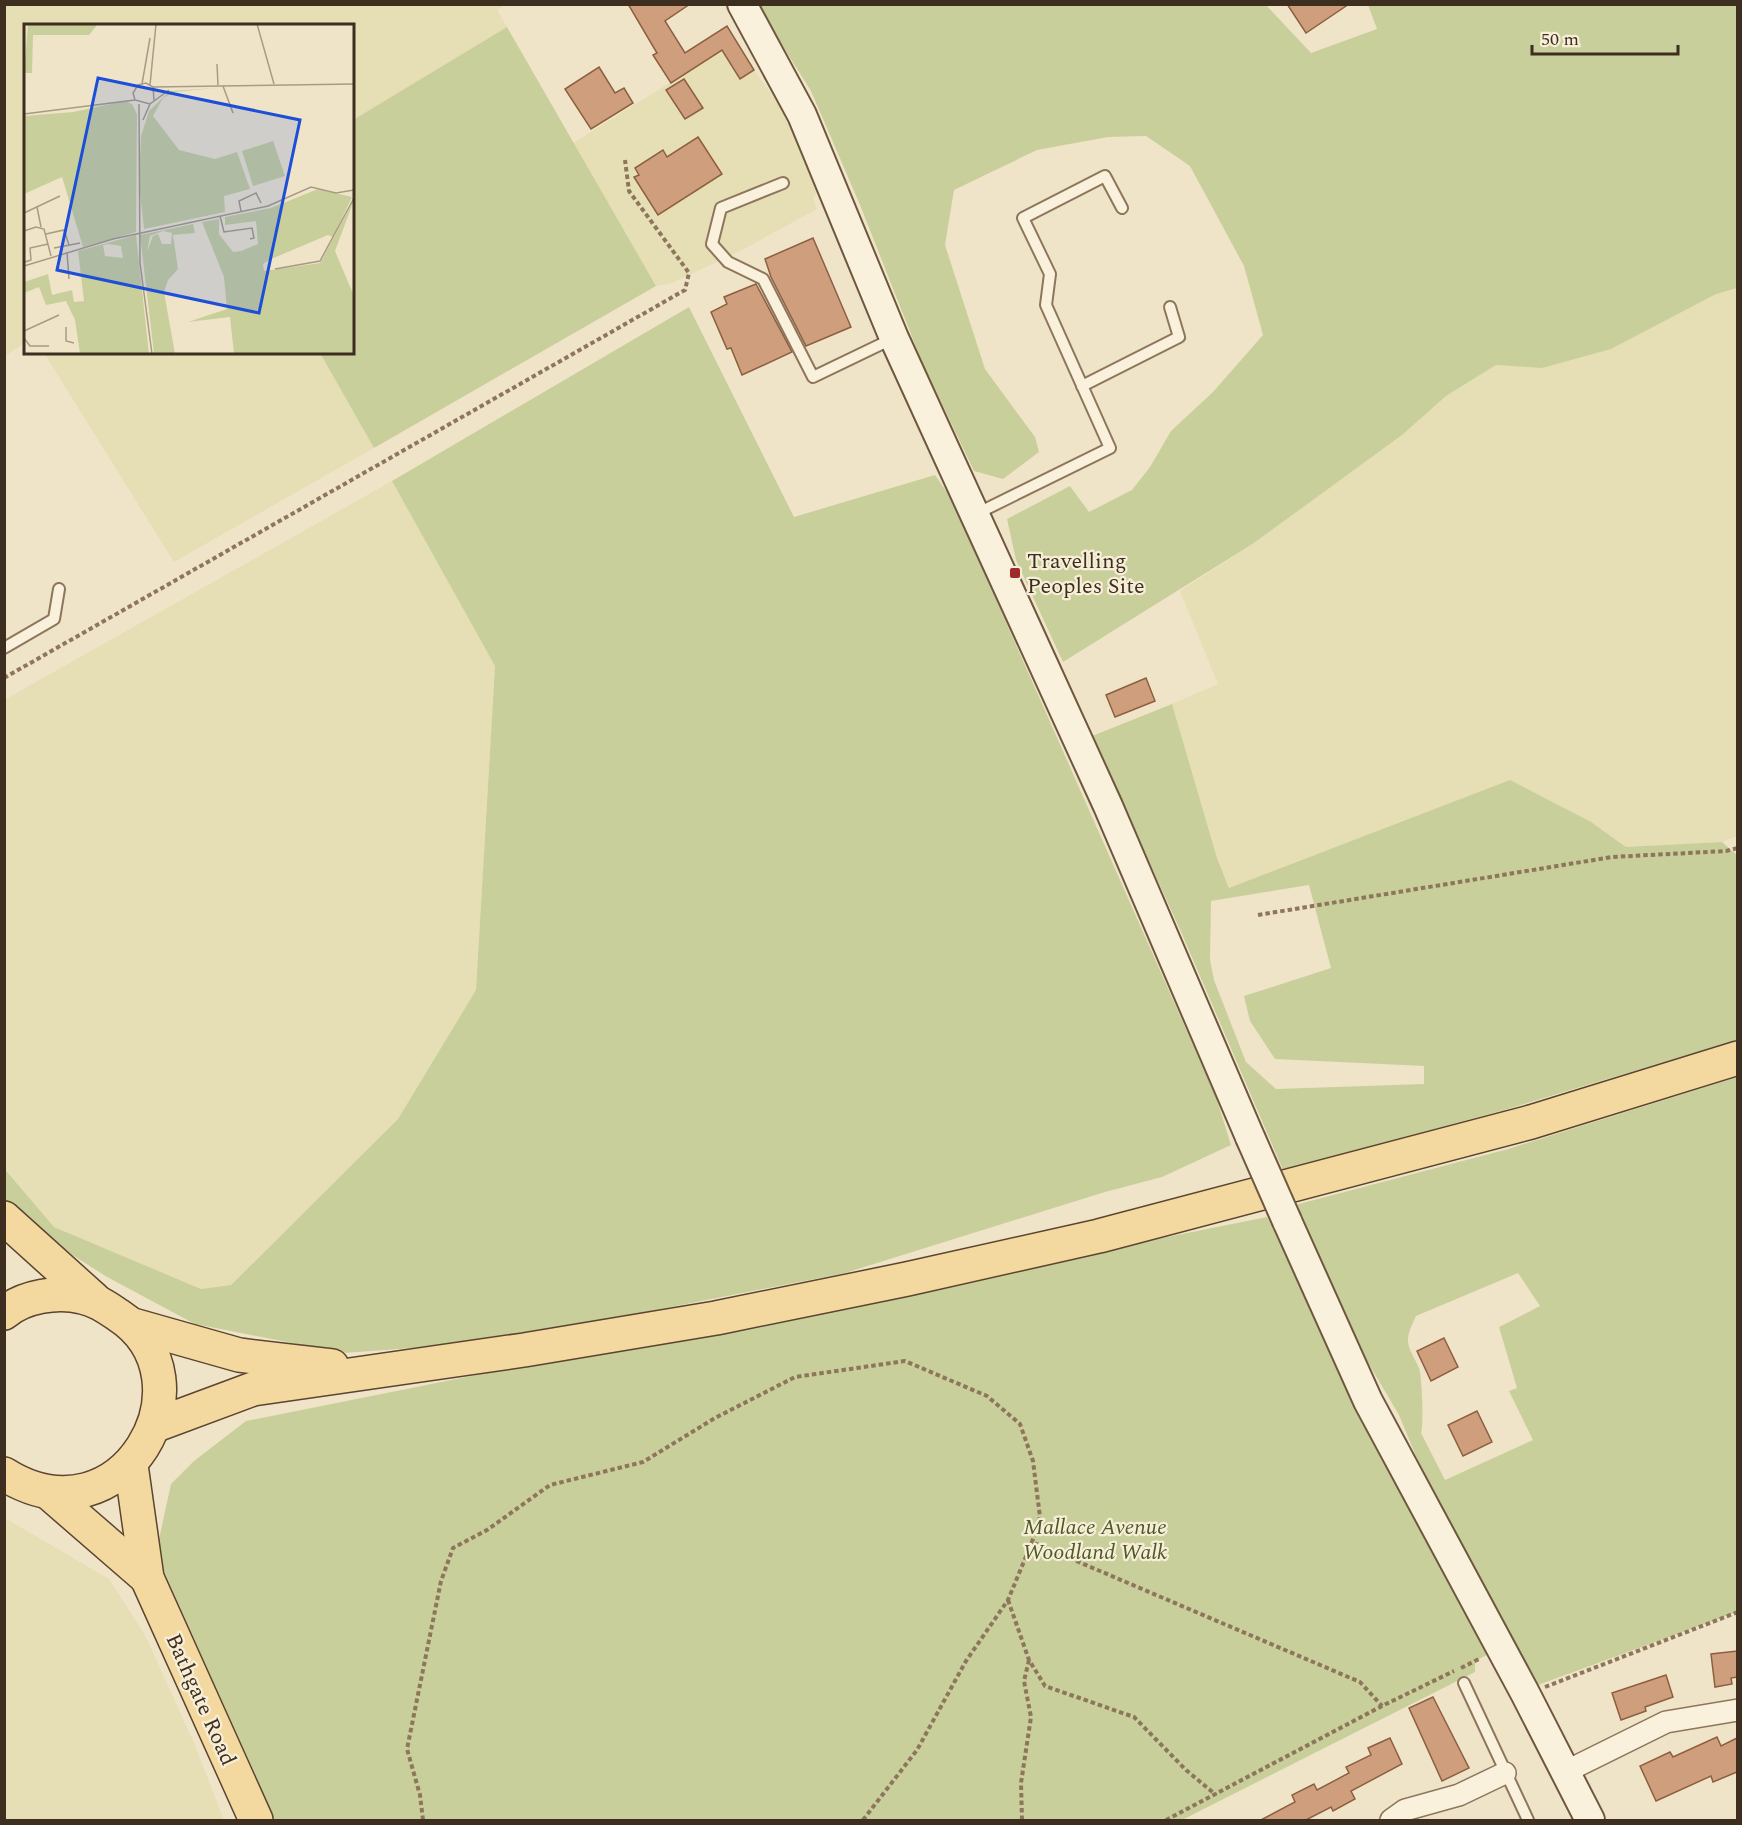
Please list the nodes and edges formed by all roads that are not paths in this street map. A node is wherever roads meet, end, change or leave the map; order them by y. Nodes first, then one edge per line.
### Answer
1 (742, 4) edge
2 (783, 183) dead end
3 (1122, 208) dead end
4 (1170, 307) dead end
5 (894, 338) junction
6 (1082, 386) junction
7 (976, 514) junction
8 (59, 589) dead end
9 (4, 648) edge
10 (1737, 1058) edge
11 (4, 1218) edge
12 (94, 1299) junction
13 (4, 1313) edge
14 (134, 1325) junction
15 (375, 1372) junction
16 (156, 1425) junction
17 (131, 1466) junction
18 (4, 1474) edge
19 (49, 1493) junction
20 (147, 1578) junction
21 (1464, 1683) dead end
22 (1737, 1710) edge
23 (1565, 1772) junction
24 (1505, 1773) junction
25 (256, 1821) edge
26 (1391, 1821) edge
27 (1528, 1821) edge
28 (1590, 1821) edge

1 - 5 main road
2 - 5 lane
3 - 6 lane
4 - 6 lane
5 - 7 main road
6 - 7 lane
7 - 23 main road, bridge
8 - 9 lane
10 - 15 main road
11 - 12 main road
12 - 13 main road
12 - 14 main road
14 - 15 main road
14 - 16 main road
15 - 16 main road
16 - 17 main road
17 - 19 main road
17 - 20 main road, Bathgate Road
18 - 19 main road
19 - 20 main road, Bathgate Road
20 - 25 main road, Bathgate Road
21 - 24 lane
22 - 23 street
23 - 28 main road
24 - 26 street
24 - 27 lane

